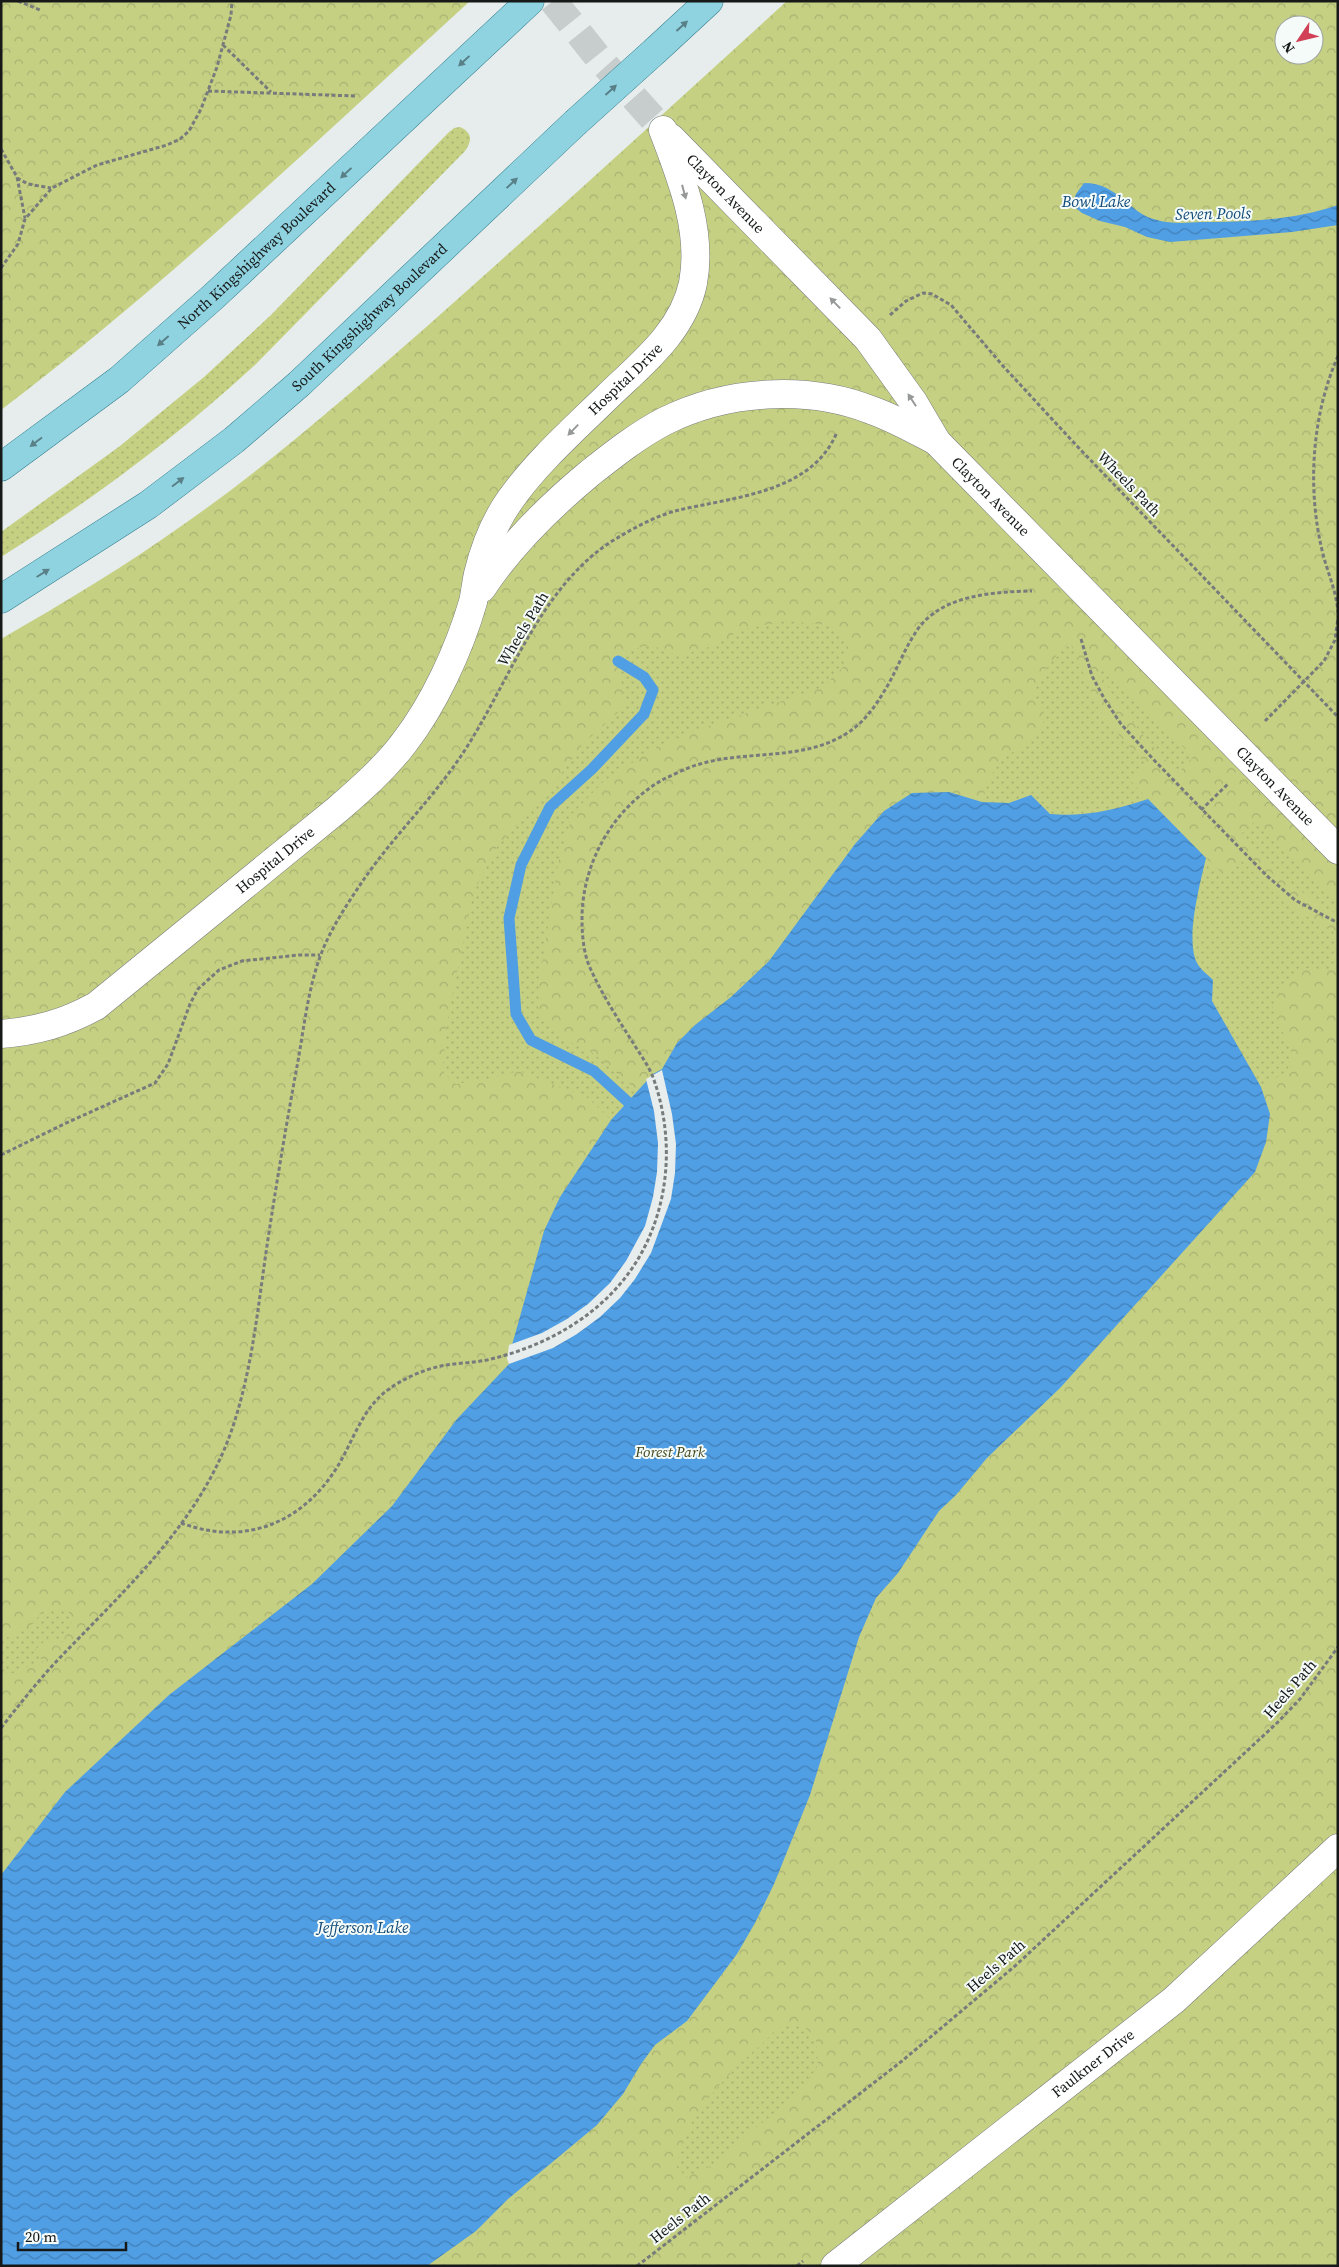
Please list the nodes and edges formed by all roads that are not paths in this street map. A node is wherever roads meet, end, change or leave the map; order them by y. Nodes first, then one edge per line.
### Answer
1 (530, 1) edge
2 (709, 1) edge
3 (663, 130) joint
4 (937, 442) junction
5 (1, 467) edge
6 (1, 599) edge
7 (473, 602) junction
8 (1338, 850) edge
9 (1, 1034) edge
10 (1338, 1848) edge
11 (835, 2266) edge

1 -> 5 main road, North Kingshighway Boulevard
6 -> 2 main road, South Kingshighway Boulevard, bridge
4 -> 3 street, Clayton Avenue
3 -> 7 street, Hospital Drive
4 - 7 street, Hospital Drive
4 - 8 street, Clayton Avenue
7 - 9 street, Hospital Drive
10 - 11 street, Faulkner Drive

